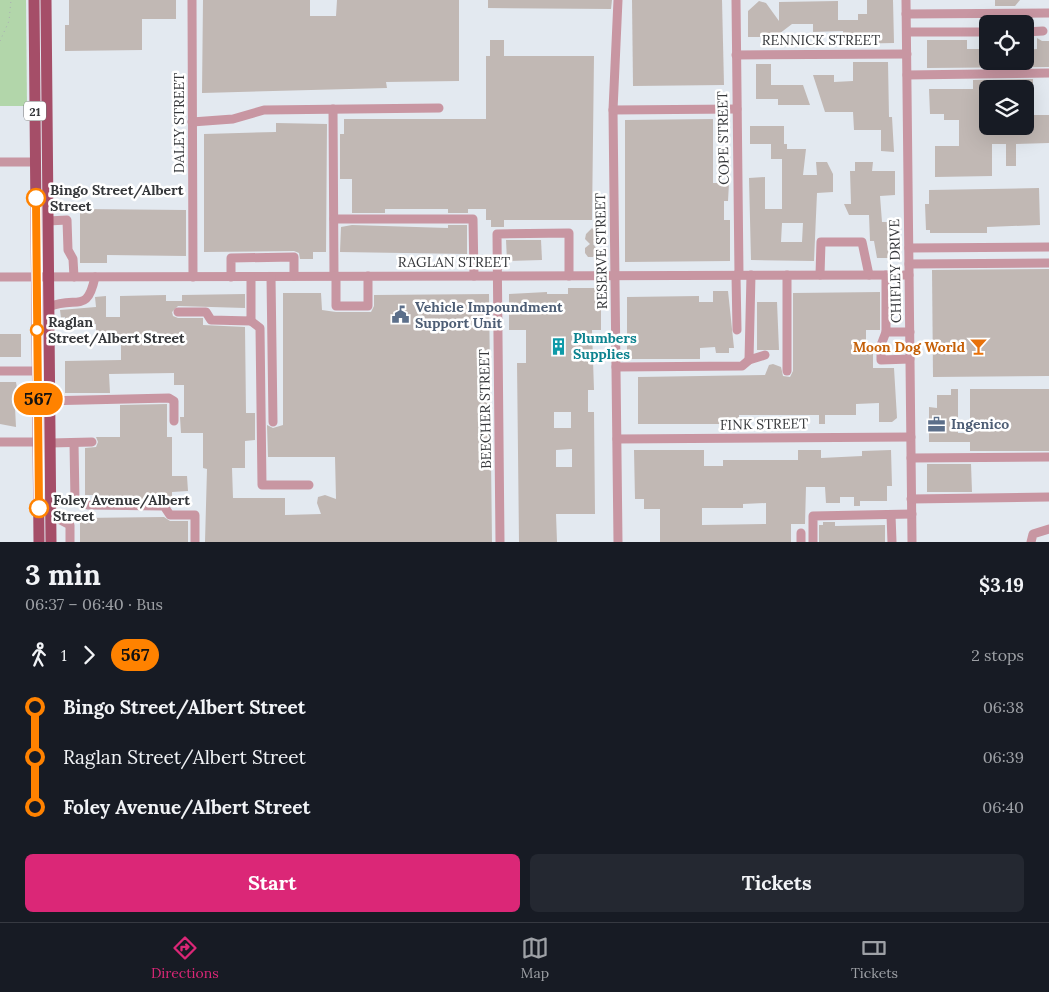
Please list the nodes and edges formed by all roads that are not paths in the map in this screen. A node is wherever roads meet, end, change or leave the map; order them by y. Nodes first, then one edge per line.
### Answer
1 (34, 0) edge
2 (46, 0) edge
3 (192, 0) edge
4 (618, 0) edge
5 (736, 0) edge
6 (906, 0) edge
7 (1049, 13) edge
8 (906, 14) junction
9 (1034, 31) edge
10 (1042, 31) dead end
11 (906, 32) junction
12 (979, 32) edge
13 (736, 54) junction
14 (907, 54) junction
15 (1049, 73) edge
16 (907, 75) junction
17 (439, 108) dead end
18 (333, 109) junction
19 (737, 109) junction
20 (613, 110) junction
21 (35, 121) junction
22 (47, 122) junction
23 (192, 122) junction
24 (0, 162) edge
25 (35, 162) junction
26 (48, 191) junction
27 (36, 192) junction
28 (334, 219) junction
29 (48, 221) junction
30 (1049, 247) edge
31 (909, 248) junction
32 (1049, 262) edge
33 (909, 264) junction
34 (820, 275) junction
35 (869, 275) junction
36 (886, 275) junction
37 (909, 275) junction
38 (251, 276) junction
39 (294, 276) junction
40 (335, 276) junction
41 (368, 276) junction
42 (474, 276) junction
43 (498, 276) junction
44 (569, 276) junction
45 (615, 276) junction
46 (737, 276) junction
47 (752, 276) junction
48 (787, 276) junction
49 (0, 277) edge
50 (43, 277) junction
51 (74, 277) junction
52 (95, 277) junction
53 (194, 277) junction
54 (231, 277) junction
55 (271, 277) junction
56 (49, 307) junction
57 (178, 312) dead end
58 (251, 320) junction
59 (737, 330) dead end
60 (886, 332) junction
61 (910, 332) junction
62 (765, 355) dead end
63 (910, 359) junction
64 (749, 360) junction
65 (616, 367) junction
66 (38, 370) junction
67 (0, 371) edge
68 (787, 371) dead end
69 (44, 401) junction
70 (174, 421) dead end
71 (273, 422) dead end
72 (911, 437) junction
73 (617, 439) junction
74 (0, 442) edge
75 (38, 442) junction
76 (92, 442) dead end
77 (50, 443) junction
78 (74, 443) junction
79 (1049, 457) edge
80 (911, 458) junction
81 (309, 485) dead end
82 (1049, 497) edge
83 (911, 499) junction
84 (51, 501) junction
85 (75, 501) junction
86 (912, 514) junction
87 (51, 515) junction
88 (891, 515) junction
89 (1049, 529) edge
90 (39, 542) edge
91 (51, 542) edge
92 (70, 542) edge
93 (195, 542) edge
94 (500, 542) edge
95 (618, 542) edge
96 (813, 542) edge
97 (892, 542) edge
98 (912, 542) edge
99 (1031, 542) edge

1 - 21 main road, 21
2 - 22 main road, 21
3 - 23 street, DALEY STREET
4 - 20 street, RESERVE STREET
5 - 13 street, COPE STREET
6 - 8 street, CHIFLEY DRIVE
7 - 8 street
8 - 11 street, CHIFLEY DRIVE
9 - 10 street
11 - 12 street
11 - 14 street, CHIFLEY DRIVE
13 - 14 street, RENNICK STREET
13 - 19 street, COPE STREET
14 - 16 street, CHIFLEY DRIVE
15 - 16 street
16 - 31 street, CHIFLEY DRIVE
17 - 18 street
18 - 23 street
18 - 28 street
19 - 20 street
19 - 46 street, COPE STREET
20 - 45 street, RESERVE STREET
21 - 22 main road
21 - 25 main road, 21
22 - 26 main road, 21
23 - 53 street, DALEY STREET
24 - 25 street
25 - 27 main road, 21
26 - 27 main road
26 - 29 main road, 21
27 - 50 main road, 21
28 - 40 street
28 - 42 street
29 - 50 main road, 21
29 - 51 street
30 - 31 street
31 - 33 street, CHIFLEY DRIVE
32 - 33 street
33 - 37 street, CHIFLEY DRIVE
34 - 35 street, RAGLAN STREET
34 - 35 street
34 - 48 street, RAGLAN STREET
35 - 36 street, RAGLAN STREET
36 - 37 street, RAGLAN STREET
36 - 60 street
37 - 61 street, CHIFLEY DRIVE
38 - 54 street, RAGLAN STREET
38 - 55 street, RAGLAN STREET
38 - 58 street
39 - 40 street, RAGLAN STREET
39 - 54 street
39 - 55 street, RAGLAN STREET
40 - 41 street, RAGLAN STREET
40 - 41 street
41 - 42 street, RAGLAN STREET
42 - 43 street, RAGLAN STREET
43 - 44 street, RAGLAN STREET
43 - 44 street, BEECHER STREET
43 - 94 street, BEECHER STREET
44 - 45 street, RAGLAN STREET
45 - 46 street, RAGLAN STREET
45 - 65 street, RESERVE STREET
46 - 47 street, RAGLAN STREET
46 - 59 street, COPE STREET
47 - 48 street, RAGLAN STREET
47 - 64 street
48 - 68 street
49 - 50 street, RAGLAN STREET
50 - 51 street, RAGLAN STREET
50 - 56 main road, 21
50 - 66 main road, 21
51 - 52 street, RAGLAN STREET
52 - 53 street, RAGLAN STREET
52 - 56 street
53 - 54 street, RAGLAN STREET
55 - 71 street
56 - 69 main road, 21
57 - 58 street
58 - 81 street
60 - 61 street
60 - 63 street
61 - 63 street, CHIFLEY DRIVE
62 - 64 street
63 - 72 street, CHIFLEY DRIVE
64 - 65 street
65 - 73 street, RESERVE STREET
66 - 67 street
66 - 69 main road, 21
69 - 70 street
69 - 75 main road, 21
69 - 77 main road, 21
72 - 73 street, FINK STREET
72 - 80 street, CHIFLEY DRIVE
73 - 95 street, RESERVE STREET
74 - 75 street
75 - 90 main road, 21
76 - 78 street
77 - 78 street
77 - 84 main road, 21
78 - 85 street
79 - 80 street
80 - 83 street, CHIFLEY DRIVE
82 - 83 street
83 - 86 street, CHIFLEY DRIVE
84 - 85 street
84 - 87 main road, 21
85 - 93 street
86 - 88 street
86 - 98 street, CHIFLEY DRIVE
87 - 91 main road, 21
87 - 92 street
88 - 96 street
88 - 97 street
89 - 99 street

